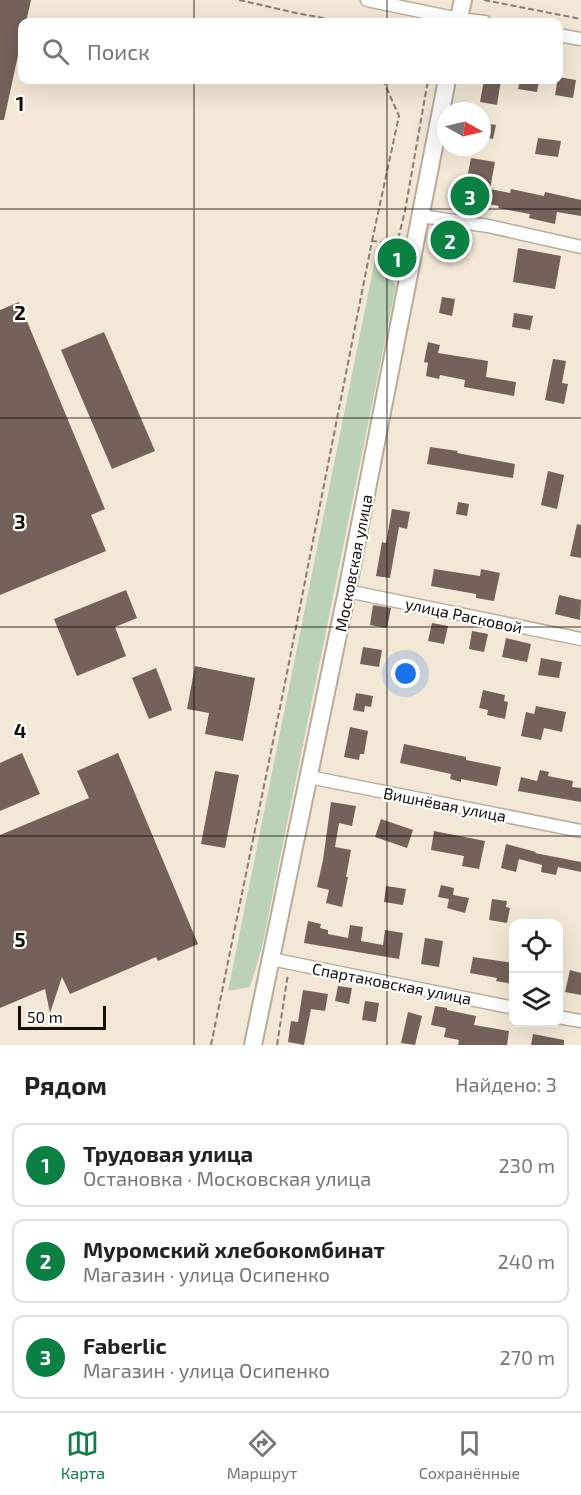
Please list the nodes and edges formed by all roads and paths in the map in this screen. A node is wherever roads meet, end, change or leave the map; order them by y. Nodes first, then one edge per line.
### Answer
1 (239, 0) edge
2 (367, 0) edge
3 (463, 0) edge
4 (484, 0) edge
5 (324, 18) edge
6 (446, 18) edge
7 (460, 18) edge
8 (581, 19) edge
9 (563, 36) edge
10 (581, 39) edge
11 (385, 84) edge
12 (427, 84) edge
13 (446, 84) edge
14 (421, 216) junction
15 (372, 241) junction
16 (397, 244) junction
17 (581, 247) edge
18 (394, 256) dead end
19 (347, 591) junction
20 (581, 639) edge
21 (309, 777) junction
22 (581, 831) edge
23 (271, 959) junction
24 (290, 963) junction
25 (509, 1007) edge
26 (563, 1018) edge
27 (581, 1021) edge
28 (211, 1045) edge
29 (253, 1045) edge
30 (278, 1045) edge

1 - 5 path
2 - 6 street
3 - 7 main road
4 - 8 path
9 - 10 street
11 - 15 path
12 - 16 path
13 - 14 main road, Московская улица
14 - 17 street
14 - 19 main road, Московская улица
15 - 16 path
15 - 28 path
16 - 18 path
19 - 20 street, улица Расковой
19 - 21 main road, Московская улица
21 - 22 street, Вишнёвая улица
21 - 23 main road, Московская улица
23 - 24 street, Спартаковская улица
23 - 29 main road, Московская улица
24 - 25 street, Спартаковская улица
24 - 30 path
26 - 27 street

